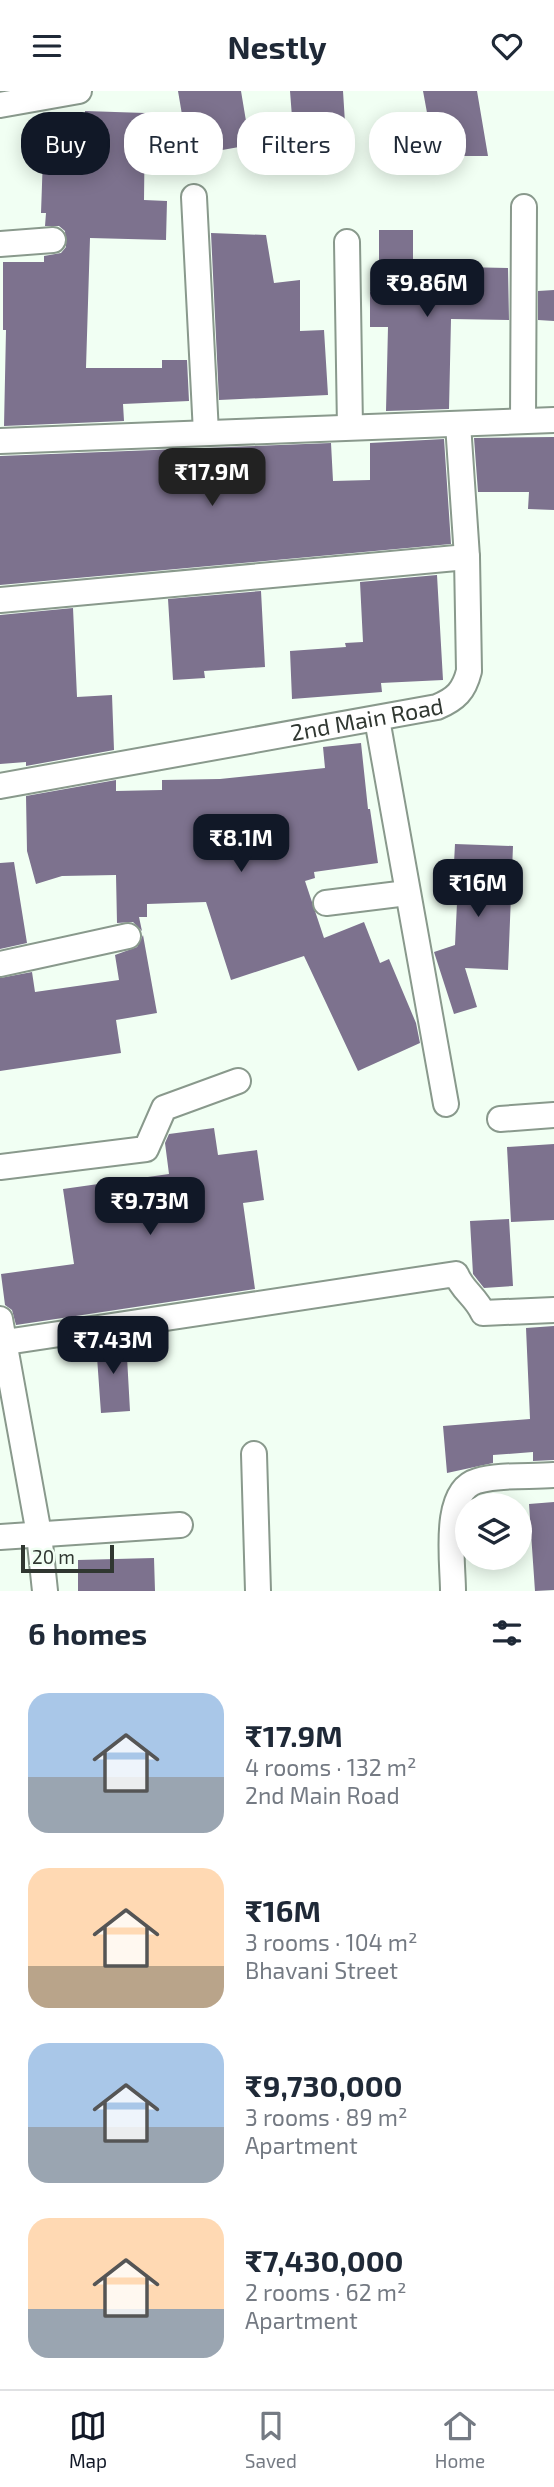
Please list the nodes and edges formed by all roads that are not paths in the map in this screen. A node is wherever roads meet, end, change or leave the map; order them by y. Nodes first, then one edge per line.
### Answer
1 (79, 91) edge
2 (5, 100) edge
3 (194, 197) dead end
4 (524, 207) dead end
5 (54, 240) dead end
6 (347, 242) dead end
7 (0, 244) edge
8 (554, 420) edge
9 (523, 421) junction
10 (458, 423) junction
11 (351, 427) junction
12 (206, 433) junction
13 (0, 441) edge
14 (467, 557) junction
15 (0, 600) edge
16 (376, 719) junction
17 (0, 786) edge
18 (407, 893) junction
19 (326, 903) dead end
20 (128, 936) dead end
21 (0, 964) edge
22 (238, 1081) dead end
23 (446, 1104) dead end
24 (554, 1115) edge
25 (500, 1119) dead end
26 (0, 1167) edge
27 (554, 1310) edge
28 (0, 1318) edge
29 (3, 1343) edge
30 (254, 1454) dead end
31 (554, 1475) edge
32 (180, 1525) dead end
33 (39, 1534) junction
34 (0, 1537) edge
35 (45, 1591) edge
36 (257, 1591) edge
37 (453, 1591) edge

1 - 2 street
3 - 12 street
4 - 9 street
5 - 7 street
6 - 11 street
8 - 9 street
9 - 10 street
10 - 11 street
10 - 14 street, 2nd Main Road
11 - 12 street
12 - 13 street
14 - 15 street
14 - 16 street, 2nd Main Road
16 - 17 street, 2nd Main Road
16 - 18 street
18 - 19 street
18 - 23 street
20 - 21 street
22 - 26 street
24 - 25 street
27 - 29 street
28 - 29 street
29 - 33 street
30 - 36 street
31 - 37 street
32 - 33 street
33 - 34 street
33 - 35 street

